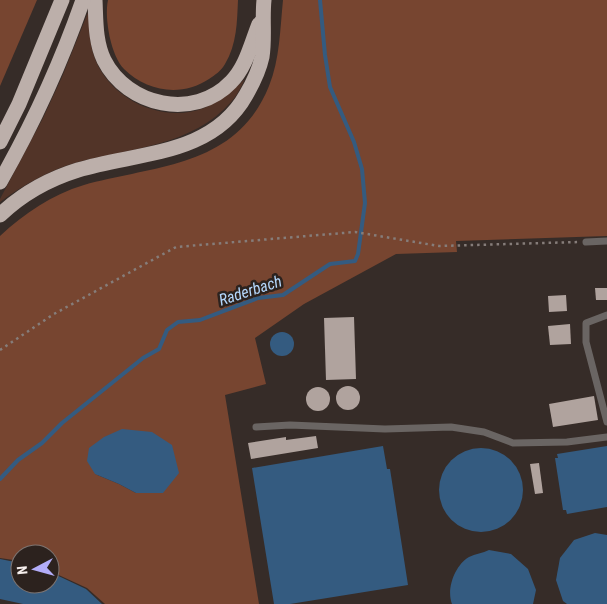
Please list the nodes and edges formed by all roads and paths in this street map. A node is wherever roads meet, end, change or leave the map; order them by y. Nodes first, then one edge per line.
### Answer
1 (62, 0) edge
2 (83, 0) edge
3 (95, 0) edge
4 (263, 7) edge
5 (0, 142) edge
6 (0, 182) edge
7 (0, 215) edge
8 (607, 241) edge
9 (586, 242) joint
10 (607, 315) edge
11 (0, 350) edge
12 (607, 422) edge
13 (256, 427) dead end
14 (607, 437) edge

1 - 5 highway
2 - 6 highway
3 - 4 highway
4 - 7 highway
8 - 9 lane
9 - 11 path
10 - 12 lane
13 - 14 lane

